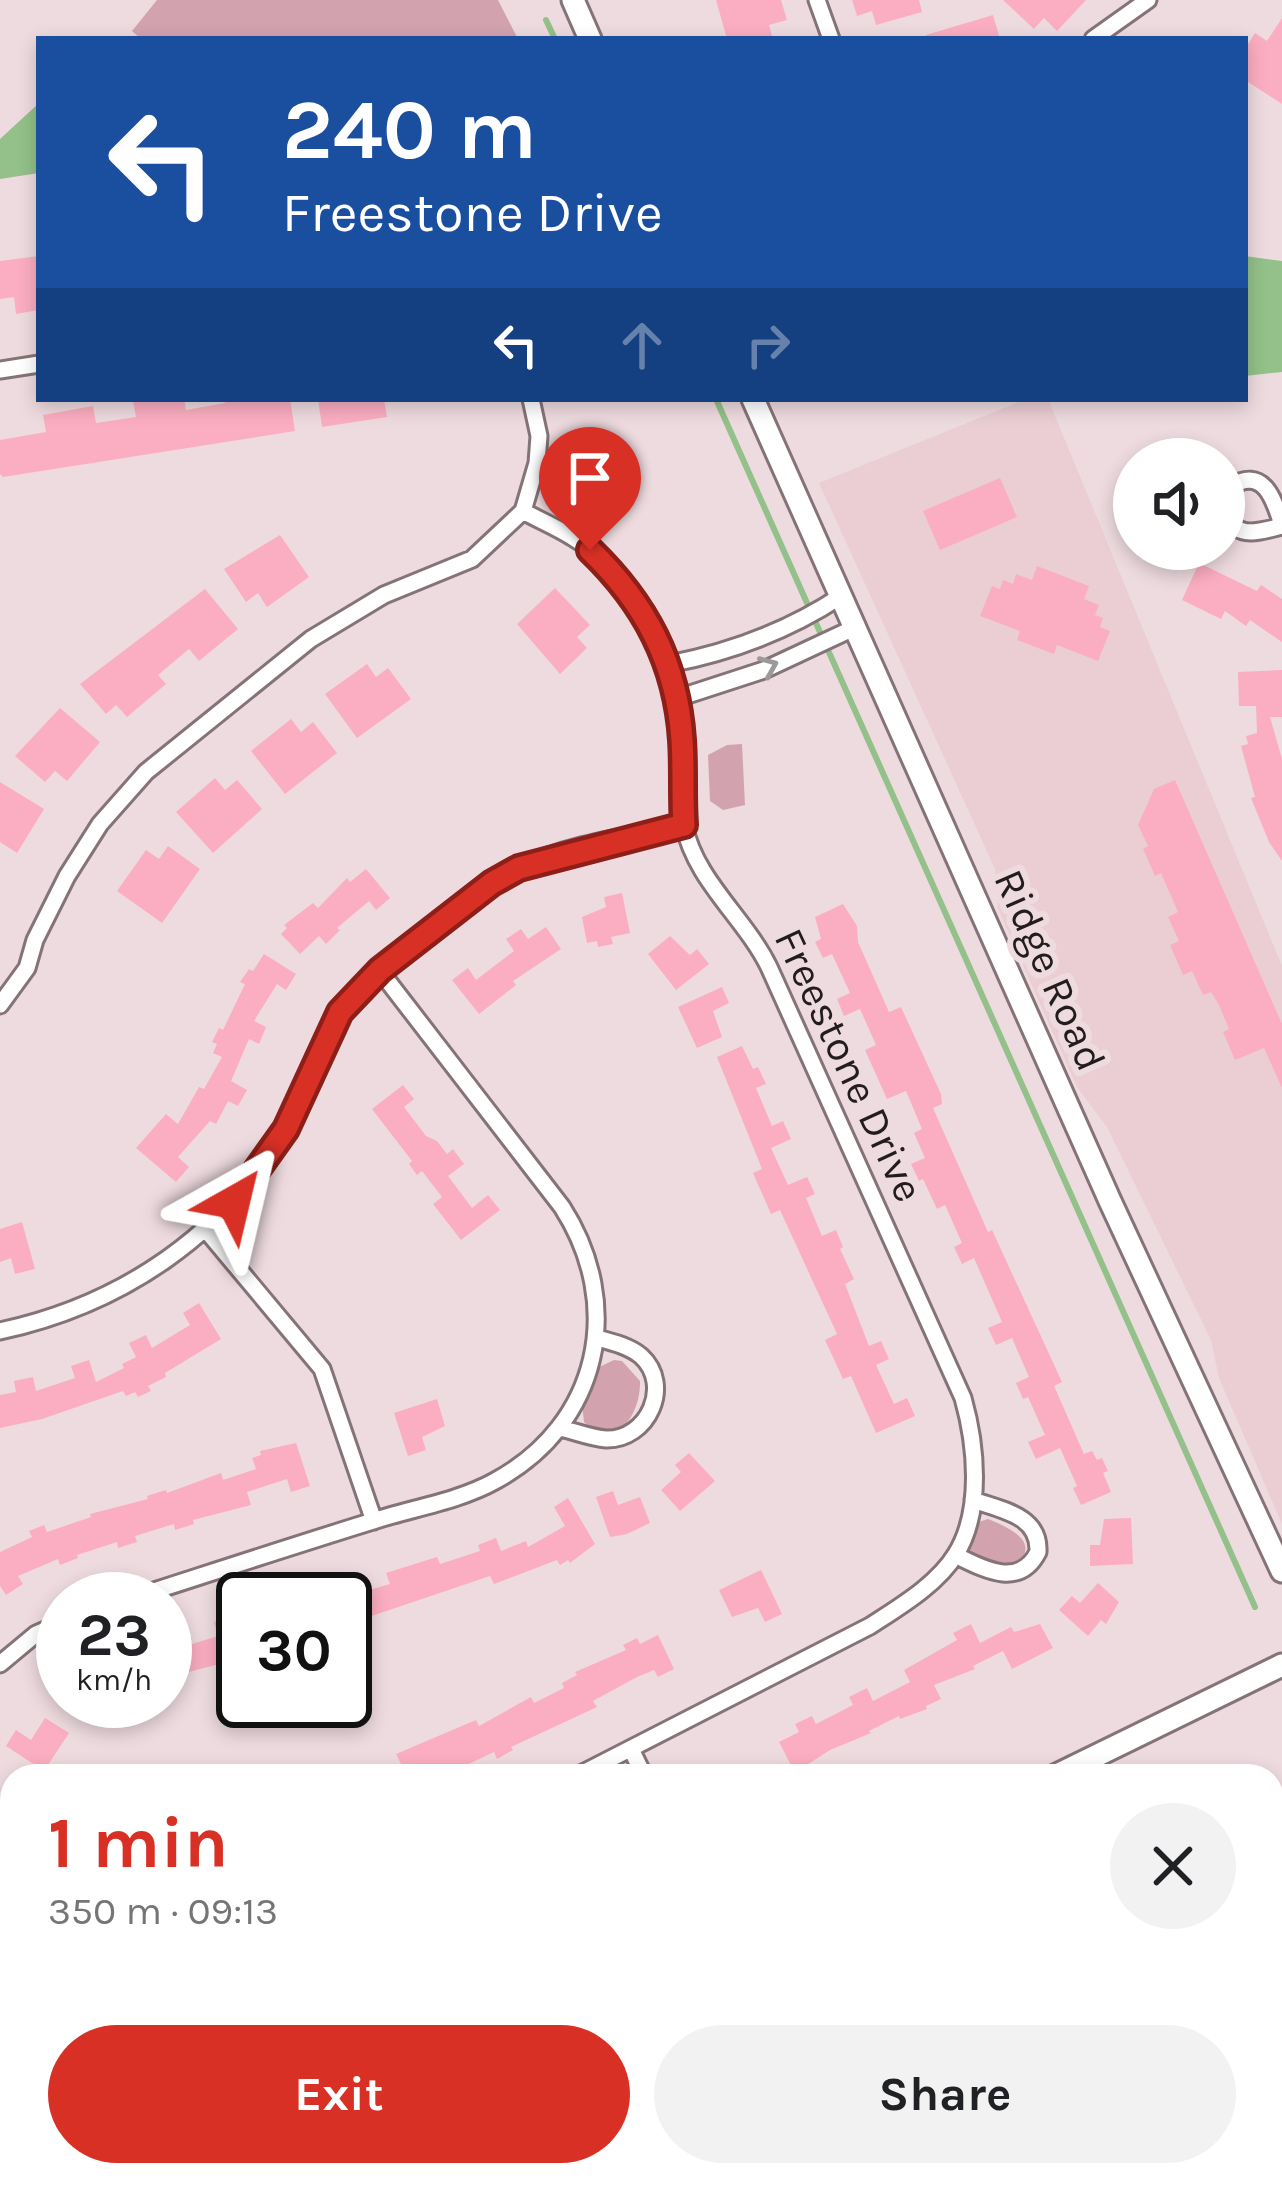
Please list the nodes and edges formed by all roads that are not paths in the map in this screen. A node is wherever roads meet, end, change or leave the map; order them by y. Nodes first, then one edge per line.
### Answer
1 (573, 0) edge
2 (817, 0) edge
3 (1148, 0) edge
4 (589, 36) edge
5 (831, 36) edge
6 (1097, 36) edge
7 (36, 364) edge
8 (0, 370) edge
9 (532, 402) edge
10 (754, 402) edge
11 (1245, 480) edge
12 (523, 511) junction
13 (1282, 526) edge
14 (1245, 533) edge
15 (841, 596) junction
16 (856, 627) junction
17 (669, 664) junction
18 (678, 698) junction
19 (684, 825) junction
20 (380, 970) junction
21 (0, 1005) edge
22 (206, 1230) junction
23 (0, 1331) edge
24 (597, 1339) junction
25 (560, 1428) junction
26 (974, 1500) junction
27 (374, 1521) junction
28 (956, 1555) junction
29 (1282, 1571) edge
30 (192, 1579) edge
31 (36, 1634) edge
32 (0, 1664) edge
33 (1282, 1665) edge
34 (631, 1749) junction
35 (614, 1764) edge
36 (638, 1764) edge
37 (1080, 1764) edge

1 - 4 street
2 - 5 street
3 - 6 street
7 - 8 street
9 - 12 street
10 - 15 street, Ridge Road
11 - 13 street
12 - 17 street, Freestone Drive
12 - 21 street
13 - 14 street
15 - 16 street, Ridge Road
15 - 17 street
18 -> 16 street
16 - 29 street, Ridge Road
17 - 18 street, Freestone Drive
18 - 19 street, Freestone Drive
19 - 20 street
19 - 26 street, Freestone Drive
20 - 22 street
20 - 24 street
22 - 23 street
22 - 27 street
24 - 25 street
24 - 25 street
25 - 27 street
26 - 28 street, Freestone Drive
26 - 28 street
27 - 30 street
28 - 34 street, Freestone Drive
31 - 32 street
33 - 37 street
34 - 35 street, Freestone Drive
34 - 36 street

